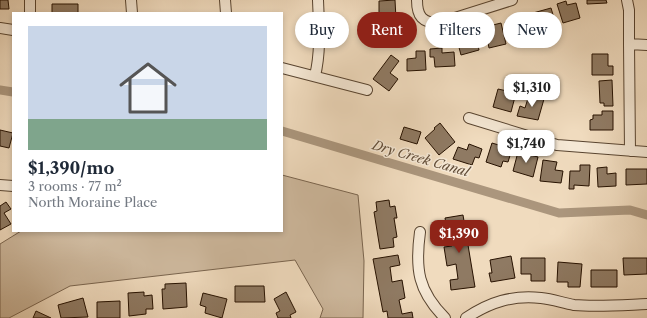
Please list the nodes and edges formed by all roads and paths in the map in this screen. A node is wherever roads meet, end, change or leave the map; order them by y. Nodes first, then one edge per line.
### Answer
1 (30, 0) edge
2 (131, 0) edge
3 (225, 0) edge
4 (318, 0) edge
5 (417, 0) edge
6 (512, 0) edge
7 (627, 0) edge
8 (30, 12) edge
9 (132, 12) edge
10 (226, 12) edge
11 (0, 28) edge
12 (12, 30) edge
13 (630, 44) junction
14 (647, 45) edge
15 (283, 68) edge
16 (315, 76) junction
17 (367, 90) dead end
18 (469, 118) dead end
19 (630, 151) junction
20 (647, 152) edge
21 (0, 185) edge
22 (12, 186) edge
23 (420, 232) dead end
24 (647, 304) edge
25 (446, 318) edge
26 (466, 318) edge

1 - 8 street
2 - 9 street
3 - 10 street
4 - 16 street
5 - 6 street
7 - 13 street
11 - 12 street
13 - 14 street
13 - 19 street
15 - 16 street
16 - 17 street
18 - 19 street
19 - 20 street
21 - 22 street
23 - 25 street
24 - 26 street

